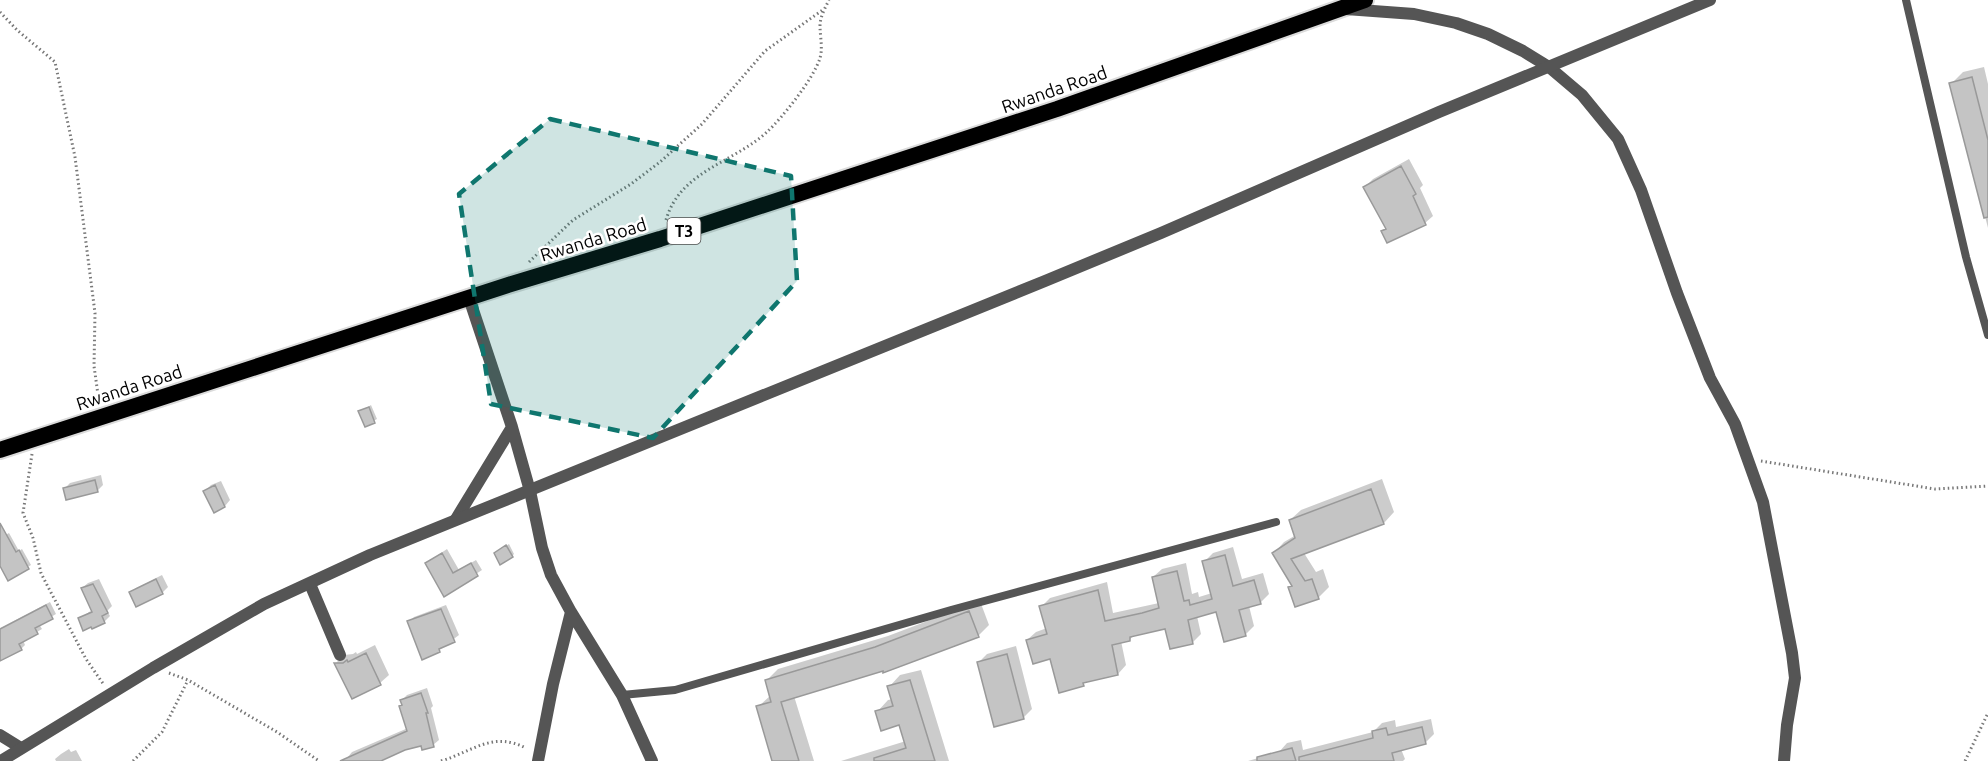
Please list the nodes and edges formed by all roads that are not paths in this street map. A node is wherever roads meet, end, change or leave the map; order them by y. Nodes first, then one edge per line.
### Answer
1 (1365, 0) edge
2 (1710, 0) edge
3 (1906, 0) edge
4 (1338, 9) junction
5 (1549, 67) junction
6 (469, 298) junction
7 (1988, 335) edge
8 (512, 427) junction
9 (0, 450) edge
10 (530, 491) junction
11 (456, 519) junction
12 (1276, 522) dead end
13 (310, 584) junction
14 (571, 612) junction
15 (340, 655) dead end
16 (622, 695) junction
17 (0, 735) edge
18 (21, 748) junction
19 (539, 758) edge
20 (2, 761) edge
21 (652, 761) edge
22 (1784, 761) edge

1 - 4 highway, Rwanda Road / T3
2 - 5 street
3 - 7 lane
4 - 5 street
4 - 6 highway, Rwanda Road / T3
5 - 10 street
5 - 22 street
6 - 8 street
6 - 9 highway, Rwanda Road / T3
8 - 10 street
8 - 11 street
10 - 11 street
10 - 14 street
11 - 13 street
12 - 16 lane
13 - 15 street
13 - 18 street
14 - 16 street
14 - 19 street
16 - 21 street
17 - 18 street
18 - 20 street

